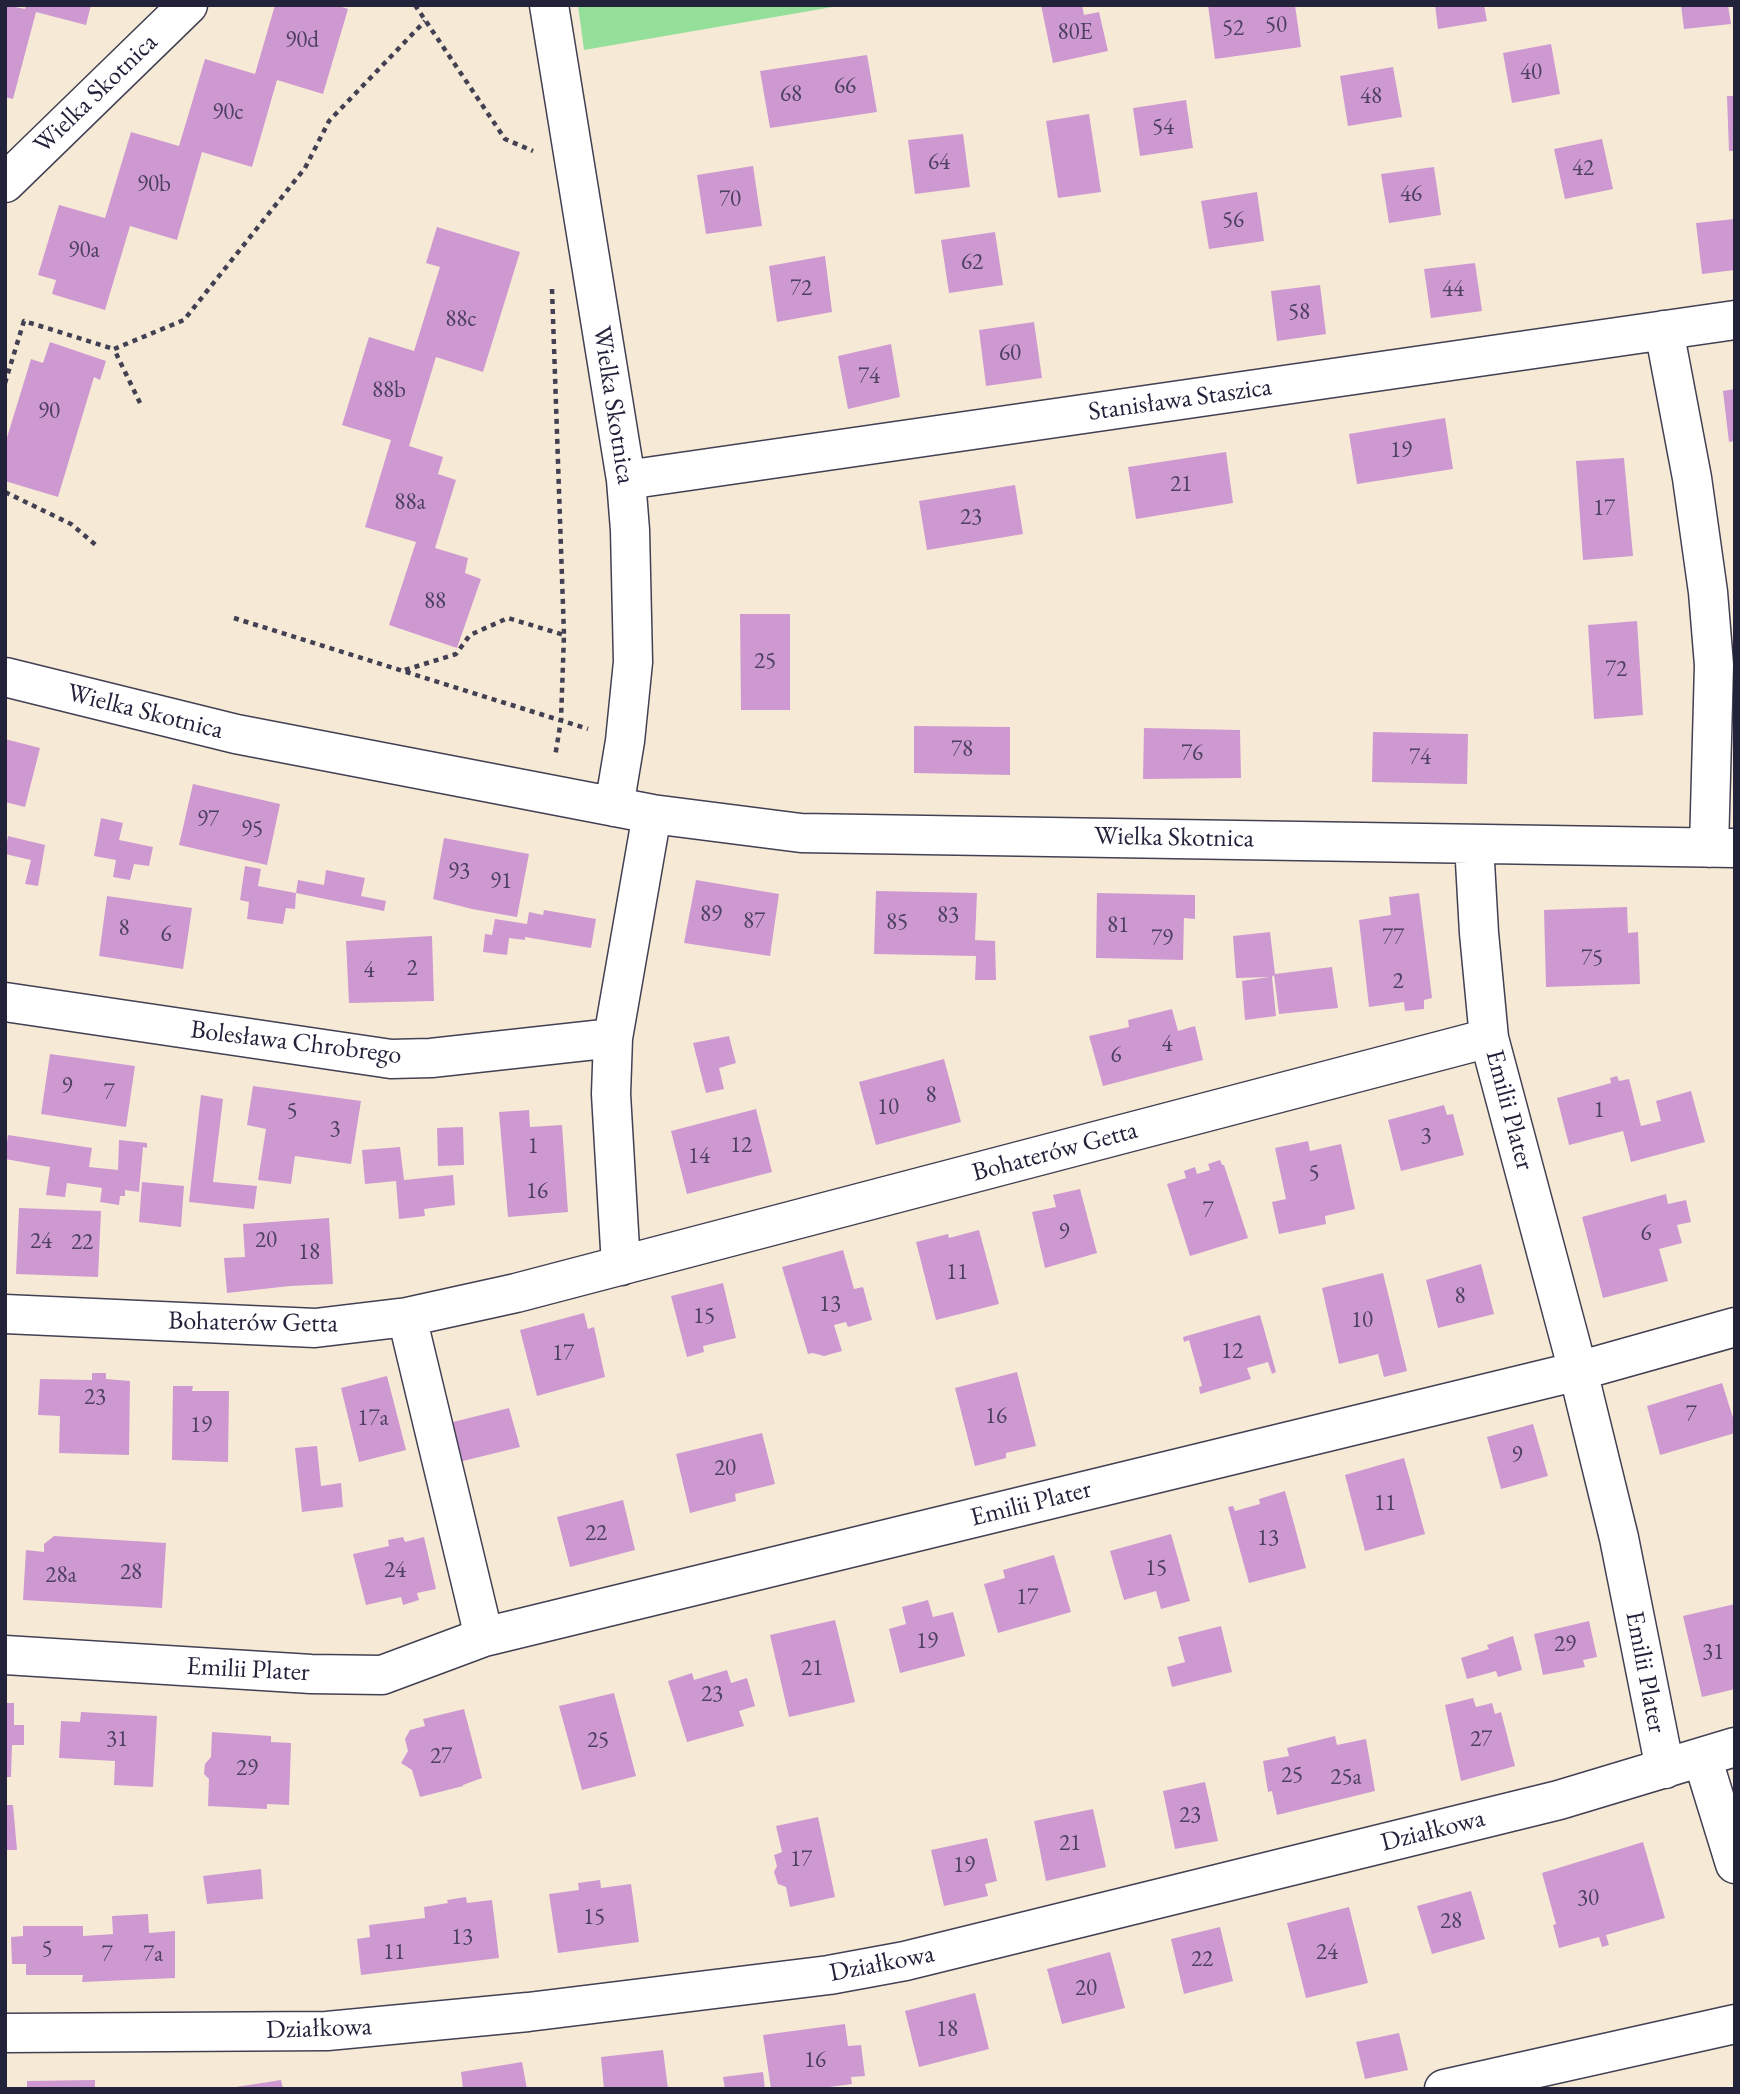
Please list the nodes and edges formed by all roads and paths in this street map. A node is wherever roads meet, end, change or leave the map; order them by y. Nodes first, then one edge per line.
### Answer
1 (188, 5) edge
2 (415, 5) edge
3 (549, 5) edge
4 (425, 21) junction
5 (536, 152) dead end
6 (5, 183) edge
7 (551, 278) dead end
8 (1735, 320) edge
9 (1664, 330) junction
10 (114, 349) junction
11 (5, 383) edge
12 (140, 403) dead end
13 (626, 480) junction
14 (5, 492) edge
15 (97, 546) dead end
16 (234, 618) dead end
17 (564, 635) junction
18 (405, 671) junction
19 (5, 677) edge
20 (561, 720) junction
21 (625, 741) junction
22 (549, 794) junction
23 (614, 807) junction
24 (652, 814) junction
25 (1474, 844) junction
26 (1722, 848) edge
27 (5, 1002) edge
28 (612, 1038) junction
29 (1489, 1038) junction
30 (621, 1266) junction
31 (5, 1314) edge
32 (407, 1317) junction
33 (1735, 1327) edge
34 (1578, 1371) junction
35 (484, 1637) junction
36 (5, 1655) edge
37 (1718, 1752) edge
38 (1665, 1769) junction
39 (1735, 1864) edge
40 (1735, 2024) edge
41 (5, 2033) edge
42 (1444, 2089) edge

1 - 6 street, Wielka Skotnica
2 - 4 path
3 - 13 street, Wielka Skotnica
4 - 5 path
4 - 10 path
7 - 17 path
8 - 9 street, Stanisława Staszica
9 - 13 street, Stanisława Staszica
9 - 26 street
10 - 11 path
10 - 12 path
13 - 21 street, Wielka Skotnica
14 - 15 path
16 - 18 path
17 - 18 path
17 - 20 path
18 - 20 path
19 - 22 street, Wielka Skotnica
20 - 21 path
20 - 22 path
21 - 23 street, Wielka Skotnica
22 - 23 street, Wielka Skotnica
23 - 24 street, Wielka Skotnica
24 - 25 street, Wielka Skotnica
24 - 28 street
25 - 26 street, Wielka Skotnica
25 - 29 street, Emilii Plater
27 - 28 street, Bolesława Chrobrego
28 - 30 street
29 - 30 street, Bohaterów Getta
29 - 34 street, Emilii Plater
30 - 32 street, Bohaterów Getta
31 - 32 street, Bohaterów Getta
32 - 35 street
33 - 34 street, Emilii Plater
34 - 35 street, Emilii Plater
34 - 38 street, Emilii Plater
35 - 36 street, Emilii Plater
37 - 38 street, Działkowa
37 - 39 street
38 - 41 street, Działkowa
40 - 42 street

